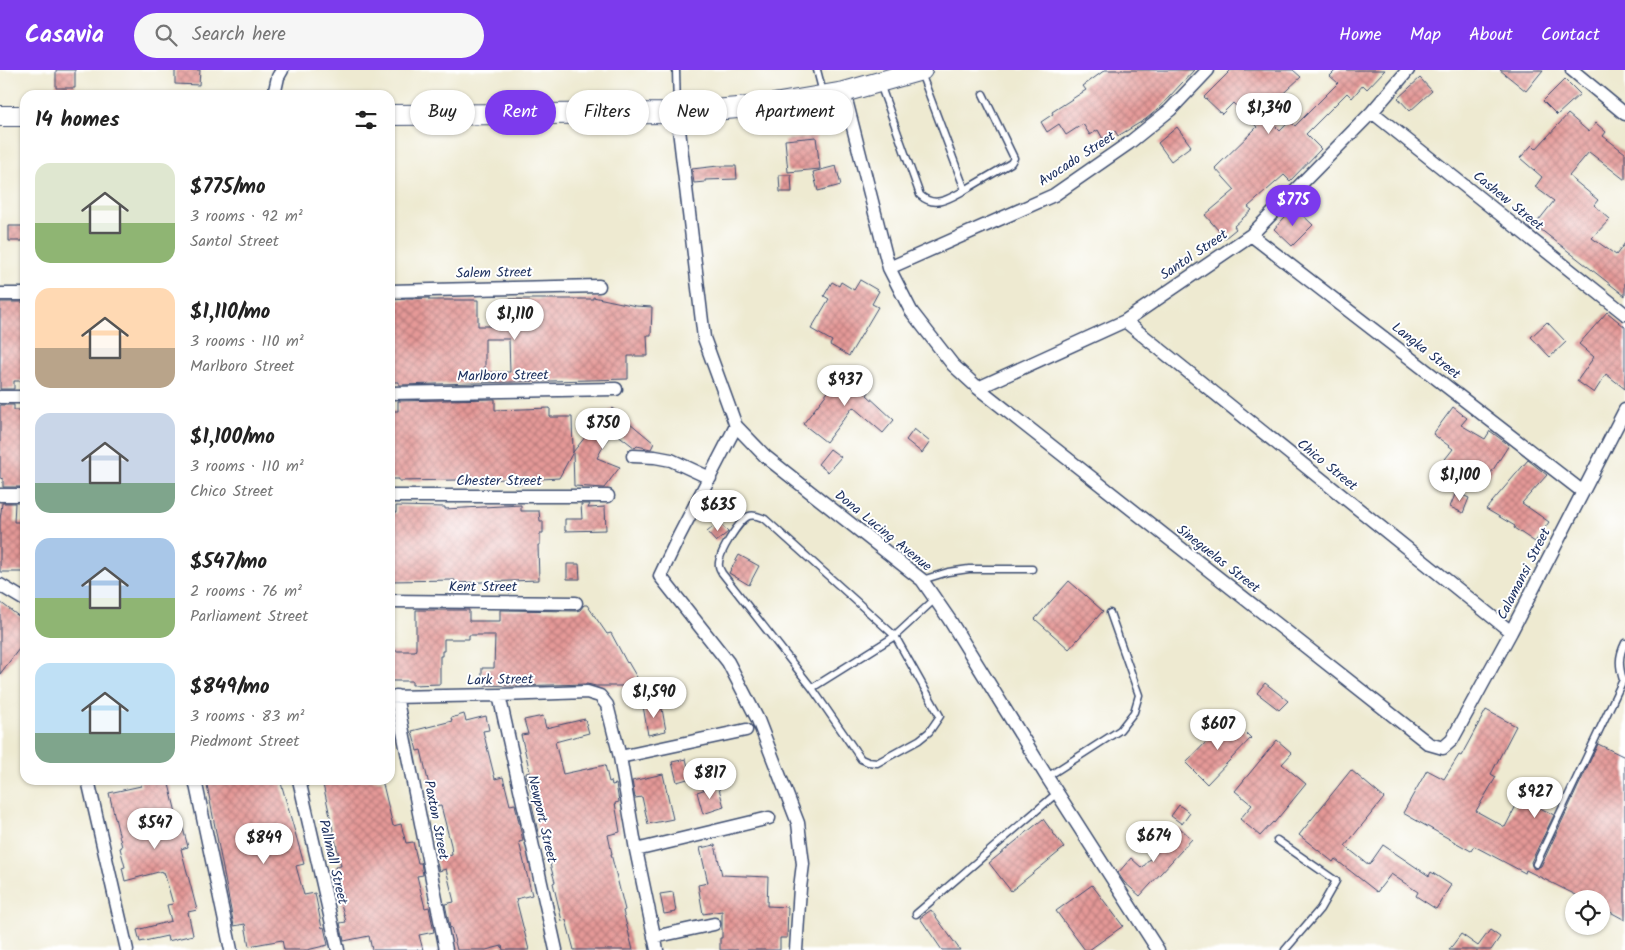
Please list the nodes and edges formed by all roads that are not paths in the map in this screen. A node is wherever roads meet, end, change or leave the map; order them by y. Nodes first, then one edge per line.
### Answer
1 (282, 70) edge
2 (676, 70) edge
3 (817, 70) edge
4 (1208, 70) edge
5 (1408, 70) edge
6 (1572, 70) edge
7 (921, 71) edge
8 (879, 83) junction
9 (275, 90) edge
10 (676, 90) edge
11 (822, 90) edge
12 (852, 90) edge
13 (983, 94) dead end
14 (1372, 112) junction
15 (659, 113) edge
16 (1625, 114) edge
17 (395, 115) edge
18 (0, 116) edge
19 (20, 116) edge
20 (853, 127) edge
21 (680, 135) edge
22 (965, 190) junction
23 (1251, 234) junction
24 (889, 268) junction
25 (599, 286) dead end
26 (395, 291) edge
27 (0, 294) edge
28 (20, 294) edge
29 (1625, 314) edge
30 (1125, 321) junction
31 (978, 388) junction
32 (616, 389) dead end
33 (395, 393) edge
34 (0, 397) edge
35 (20, 397) edge
36 (1625, 410) edge
37 (736, 426) junction
38 (633, 456) dead end
39 (710, 478) junction
40 (1583, 492) junction
41 (0, 495) edge
42 (20, 495) edge
43 (395, 496) edge
44 (608, 496) dead end
45 (1032, 569) dead end
46 (922, 580) junction
47 (0, 585) edge
48 (20, 597) edge
49 (935, 599) junction
50 (395, 601) edge
51 (576, 603) dead end
52 (1110, 613) dead end
53 (1511, 632) junction
54 (895, 636) junction
55 (1625, 643) edge
56 (1624, 681) edge
57 (812, 688) junction
58 (395, 696) edge
59 (499, 696) junction
60 (395, 706) edge
61 (746, 730) dead end
62 (1442, 748) joint
63 (620, 757) junction
64 (1047, 777) junction
65 (89, 785) edge
66 (196, 785) edge
67 (300, 785) edge
68 (1057, 793) junction
69 (769, 818) dead end
70 (1277, 840) dead end
71 (636, 850) junction
72 (1536, 864) dead end
73 (916, 914) dead end
74 (714, 924) dead end
75 (656, 944) edge
76 (127, 950) edge
77 (231, 950) edge
78 (338, 950) edge
79 (446, 950) edge
80 (556, 950) edge
81 (796, 950) edge
82 (1158, 950) edge
83 (1285, 950) edge

1 - 9 street
2 - 10 lane
3 - 11 lane
4 - 24 street, Avocado Street
5 - 14 street, Santol Street
6 - 16 street
7 - 8 main road
7 - 22 lane
8 - 12 main road
8 - 22 lane
13 - 22 lane
14 - 23 street, Santol Street
14 - 29 street, Cashew Street
15 - 17 main road
18 - 19 main road
20 - 24 street, Sineguelas Street
21 - 37 street, Dona Lucing Avenue
23 - 30 street, Santol Street
23 - 40 street, Langka Street
24 - 31 street, Sineguelas Street
25 - 26 street, Salem Street
27 - 28 street
30 - 31 street, Santol Street
30 - 53 street, Chico Street
31 - 62 street, Sineguelas Street
32 - 33 street, Marlboro Street
34 - 35 street
36 - 40 street, Calamansi Street
37 - 39 street
37 - 46 street, Dona Lucing Avenue
38 - 39 street
39 - 81 street
40 - 53 street, Calamansi Street
41 - 42 street
43 - 44 street, Chester Street
45 - 46 lane
46 - 49 street, Dona Lucing Avenue
47 - 48 street
49 - 54 lane
49 - 64 street, Dona Lucing Avenue
50 - 51 street, Kent Street
52 - 64 lane
53 - 62 street, Calamansi Street
54 - 57 lane
54 - 57 lane
54 - 57 lane
55 - 56 lane
56 - 72 lane
58 - 59 street, Lark Street
59 - 63 street, Lark Street
59 - 80 street, Newport Street
60 - 79 street, Paxton Street
61 - 63 street
63 - 71 street
64 - 68 street, Dona Lucing Avenue
65 - 76 street
66 - 77 street
67 - 78 street, Pallmall Street
68 - 73 lane
68 - 82 street, Dona Lucing Avenue
69 - 71 street
70 - 83 lane
71 - 75 street
74 - 75 street

